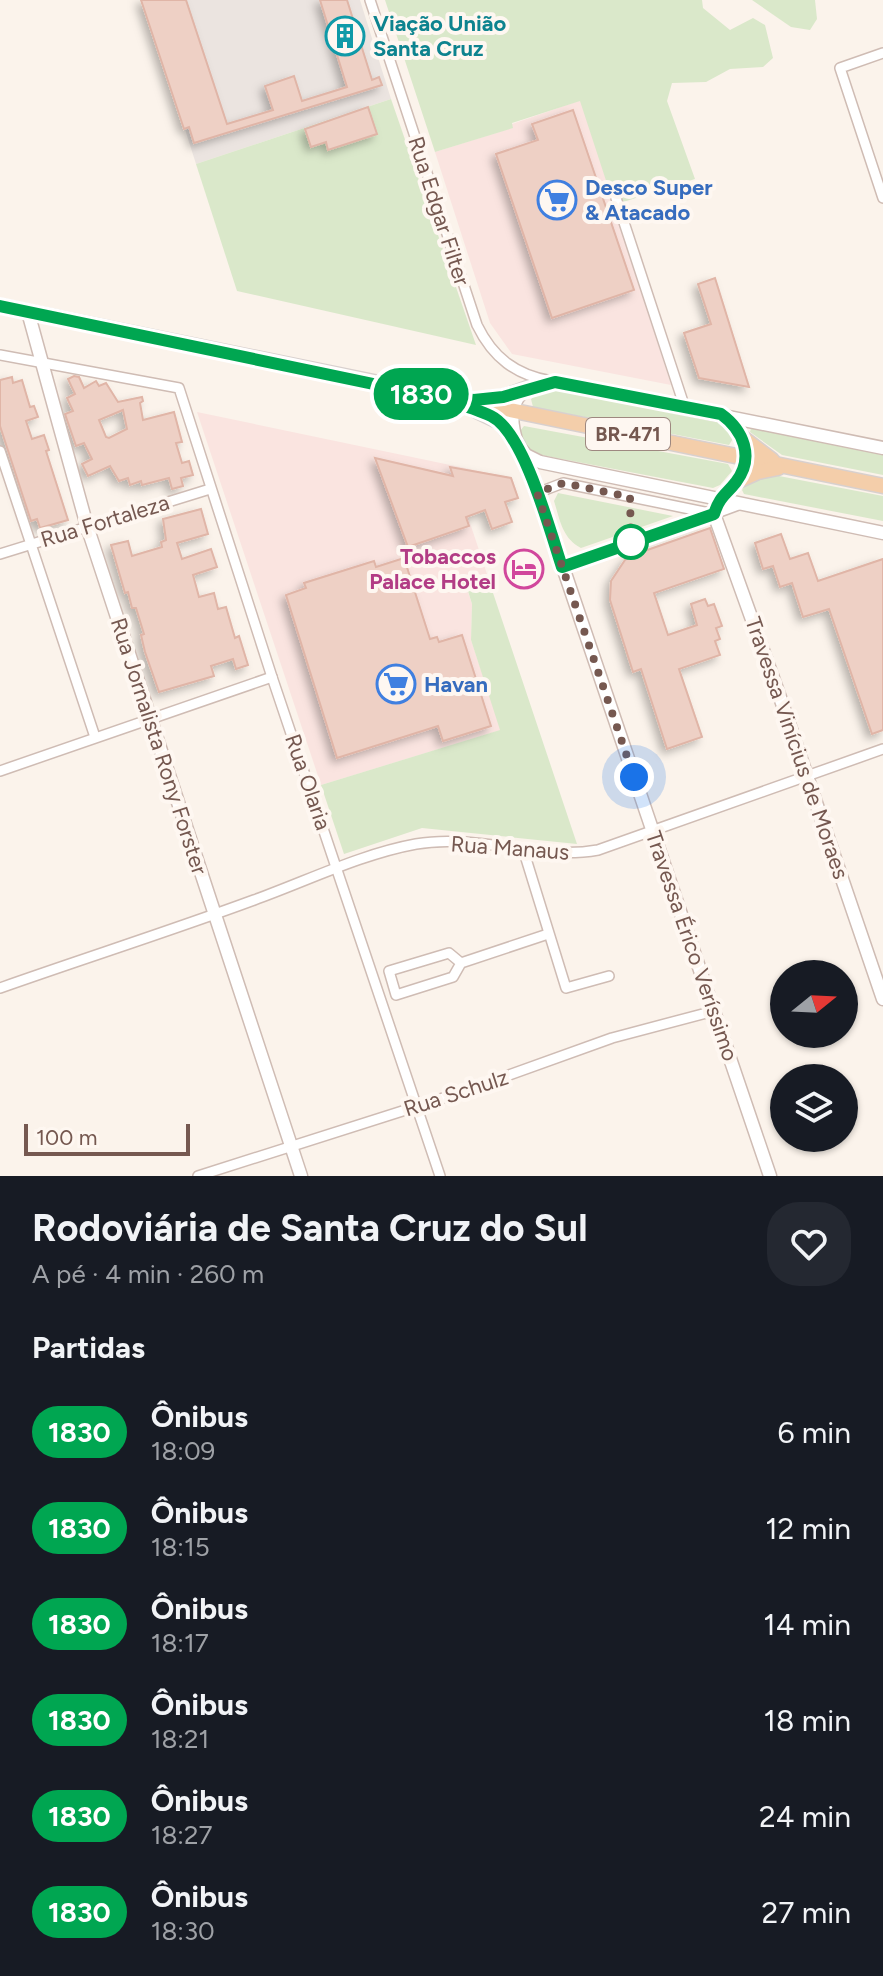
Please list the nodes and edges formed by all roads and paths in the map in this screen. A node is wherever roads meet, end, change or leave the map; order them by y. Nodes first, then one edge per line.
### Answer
1 (370, 0) edge
2 (883, 53) edge
3 (614, 192) dead end
4 (883, 198) edge
5 (0, 306) edge
6 (28, 312) junction
7 (0, 355) edge
8 (41, 364) junction
9 (555, 382) junction
10 (528, 388) junction
11 (431, 396) junction
12 (685, 408) junction
13 (512, 412) junction
14 (721, 414) junction
15 (743, 438) junction
16 (518, 445) junction
17 (883, 448) edge
18 (0, 451) edge
19 (745, 458) junction
20 (790, 467) junction
21 (736, 482) junction
22 (883, 486) edge
23 (210, 489) junction
24 (537, 493) junction
25 (720, 497) junction
26 (745, 502) junction
27 (714, 514) junction
28 (87, 526) junction
29 (883, 533) edge
30 (30, 544) junction
31 (0, 554) edge
32 (272, 677) junction
33 (150, 718) junction
34 (95, 737) junction
35 (883, 749) edge
36 (0, 771) edge
37 (806, 775) junction
38 (653, 832) junction
39 (523, 849) junction
40 (337, 869) junction
41 (215, 915) junction
42 (548, 934) junction
43 (461, 963) junction
44 (609, 976) dead end
45 (0, 988) edge
46 (883, 999) edge
47 (714, 1011) junction
48 (417, 1106) junction
49 (292, 1147) junction
50 (198, 1176) edge
51 (301, 1176) edge
52 (440, 1176) edge
53 (770, 1176) edge

1 - 9 street, Rua Edgar Filter
2 - 4 street
3 - 12 street
5 - 6 main road, BR-471
6 - 8 street, Rua Jornalista Rony Forster
6 - 11 main road, BR-471
7 - 8 street
8 - 23 street, Rua Olaria
8 - 28 street, Rua Jornalista Rony Forster
9 - 10 street
9 - 12 street
10 - 11 main road
10 - 13 street
11 - 13 main road, BR-471
11 - 16 main road
12 - 14 street
13 - 16 street, Travessa Érico Veríssimo
13 - 19 main road, BR-471
14 - 15 street
14 - 17 street
15 - 19 street
15 - 20 main road
16 - 24 street, Travessa Érico Veríssimo
16 - 25 street
18 - 30 street
19 - 20 main road, BR-471
19 - 21 street
20 - 21 main road
20 - 22 main road, BR-471
21 - 25 street
23 - 28 street, Rua Fortaleza
23 - 32 street, Rua Olaria
24 - 27 street
24 - 38 street, Travessa Érico Veríssimo
25 - 26 street
25 - 27 street
26 - 27 street
26 - 29 street
27 - 37 street, Travessa Vinícius de Moraes
28 - 30 street, Rua Fortaleza
28 - 33 street, Rua Jornalista Rony Forster
30 - 31 street, Rua Fortaleza
30 - 34 street
32 - 33 street
32 - 40 street, Rua Olaria
33 - 34 street
33 - 41 street, Rua Jornalista Rony Forster
34 - 36 street
35 - 37 street, Rua Manaus
37 - 38 street, Rua Manaus
37 - 46 street, Travessa Vinícius de Moraes
38 - 39 street, Rua Manaus
38 - 47 street, Travessa Érico Veríssimo
39 - 40 street, Rua Manaus
39 - 42 street
40 - 41 street, Rua Manaus
40 - 48 street, Rua Olaria
41 - 45 street, Rua Manaus
41 - 49 street, Rua Jornalista Rony Forster
42 - 43 street
42 - 44 street
43 - 43 street
47 - 48 street, Rua Schulz
47 - 53 street, Travessa Érico Veríssimo
48 - 49 street, Rua Schulz
48 - 52 street, Rua Olaria
49 - 50 street, Rua Schulz
49 - 51 street, Rua Jornalista Rony Forster

